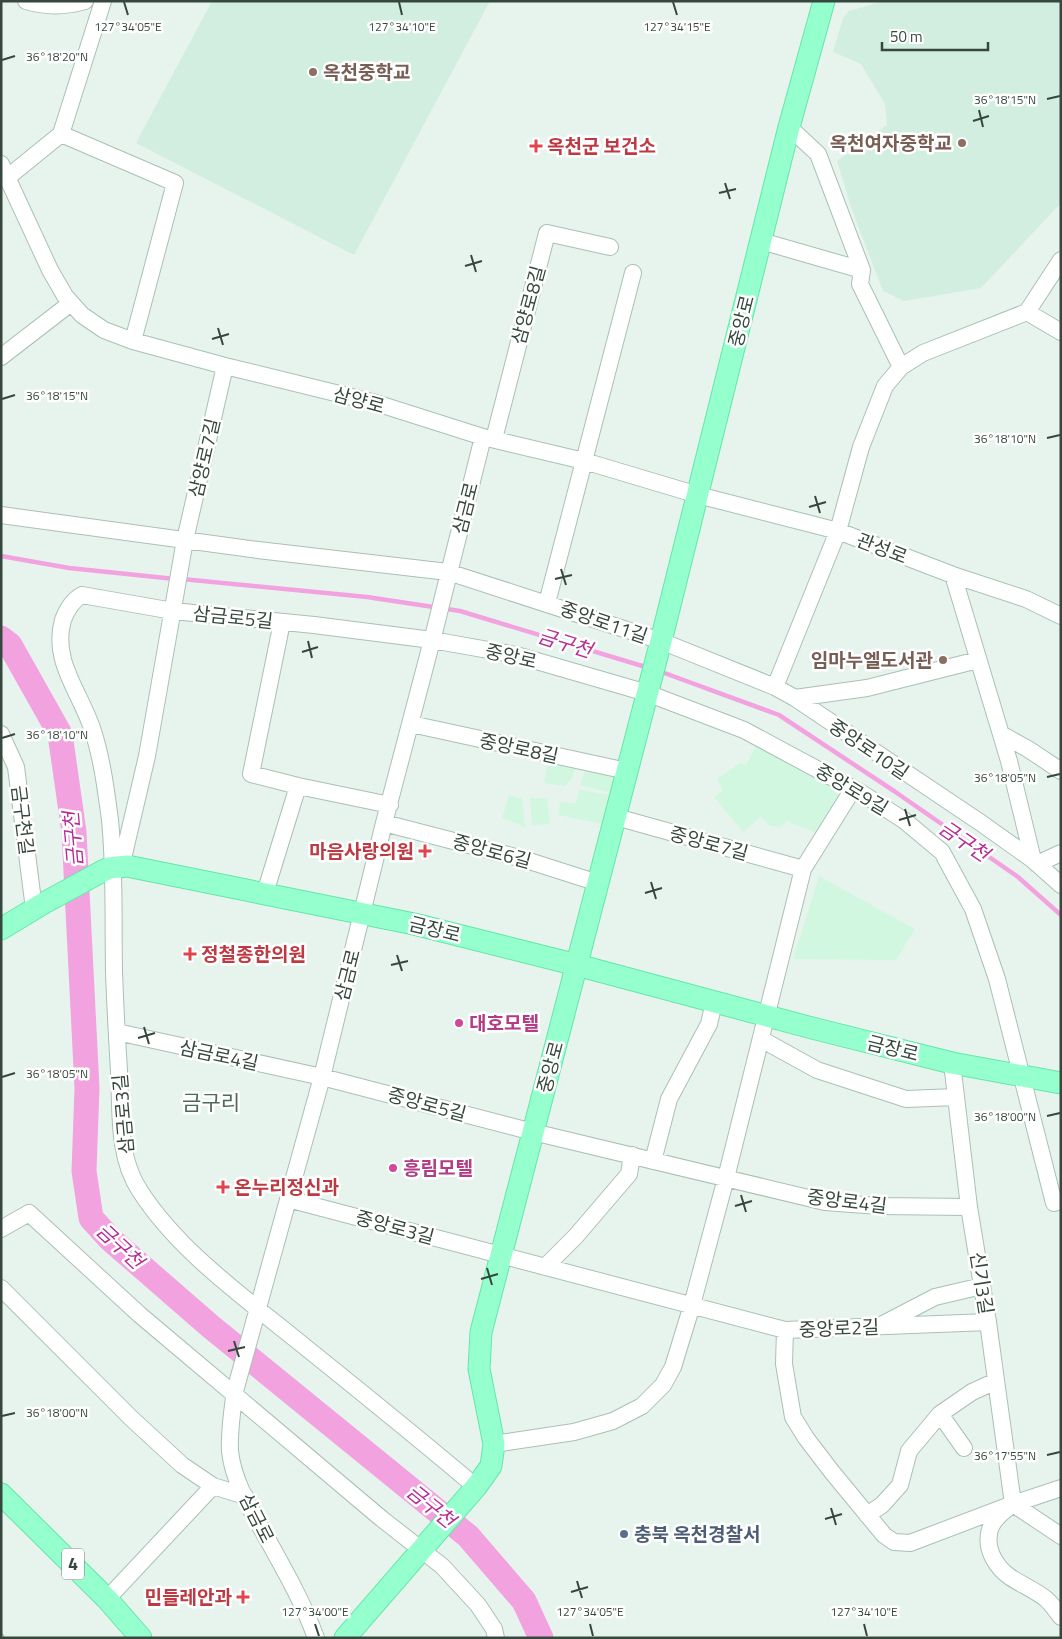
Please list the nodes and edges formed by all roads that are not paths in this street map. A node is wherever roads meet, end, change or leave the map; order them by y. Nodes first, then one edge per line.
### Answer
1 (26, 1) edge
2 (85, 1) edge
3 (103, 1) edge
4 (824, 1) edge
5 (789, 127) junction
6 (61, 134) junction
7 (4, 170) edge
8 (761, 241) junction
9 (610, 247) dead end
10 (1061, 260) edge
11 (862, 270) junction
12 (633, 273) dead end
13 (70, 303) junction
14 (1027, 312) junction
15 (1061, 332) edge
16 (133, 341) junction
17 (1, 356) edge
18 (225, 366) junction
19 (901, 367) junction
20 (488, 438) junction
21 (584, 462) junction
22 (698, 495) junction
23 (1, 515) edge
24 (838, 531) junction
25 (184, 545) junction
26 (953, 575) junction
27 (447, 576) junction
28 (547, 603) junction
29 (174, 606) junction
30 (1061, 616) edge
31 (282, 622) junction
32 (434, 634) junction
33 (661, 641) junction
34 (978, 660) junction
35 (649, 686) junction
36 (775, 687) junction
37 (794, 698) junction
38 (411, 724) junction
39 (1, 734) edge
40 (1001, 734) junction
41 (9, 768) edge
42 (627, 771) junction
43 (1061, 771) edge
44 (298, 786) junction
45 (853, 789) junction
46 (390, 805) junction
47 (616, 817) junction
48 (384, 823) junction
49 (1061, 853) edge
50 (1036, 862) junction
51 (111, 869) junction
52 (803, 869) junction
53 (598, 883) junction
54 (1061, 885) edge
55 (265, 893) junction
56 (39, 906) junction
57 (362, 913) junction
58 (1, 929) edge
59 (576, 965) junction
60 (714, 1002) junction
61 (767, 1016) junction
62 (117, 1032) junction
63 (761, 1039) junction
64 (952, 1062) junction
65 (1020, 1076) junction
66 (322, 1077) junction
67 (1061, 1084) edge
68 (956, 1097) junction
69 (533, 1132) junction
70 (632, 1155) junction
71 (654, 1160) junction
72 (726, 1178) junction
73 (288, 1199) junction
74 (1057, 1202) edge
75 (969, 1207) junction
76 (1, 1230) edge
77 (501, 1255) junction
78 (545, 1267) junction
79 (982, 1286) junction
80 (1, 1288) edge
81 (692, 1305) junction
82 (255, 1314) junction
83 (988, 1322) junction
84 (878, 1326) junction
85 (785, 1330) junction
86 (996, 1381) junction
87 (234, 1393) junction
88 (940, 1414) junction
89 (494, 1444) junction
90 (964, 1448) dead end
91 (213, 1486) junction
92 (1061, 1488) edge
93 (472, 1492) junction
94 (1, 1494) edge
95 (245, 1496) junction
96 (1013, 1504) junction
97 (867, 1514) junction
98 (1061, 1536) edge
99 (420, 1550) junction
100 (108, 1599) junction
101 (1061, 1617) edge
102 (141, 1638) edge
103 (316, 1638) edge
104 (345, 1638) edge
105 (496, 1638) edge

1 - 2 street
3 - 6 street
4 - 5 main road, 중앙로
5 - 8 main road, 중앙로
5 - 11 street
6 - 7 street, 삼양로
6 - 16 street
7 - 13 street, 삼양로
8 - 11 street
8 - 22 main road, 중앙로
9 - 20 street, 삼양로8길
10 - 14 street
11 - 19 street
12 - 21 street
13 - 16 street, 삼양로
13 - 17 street
14 - 15 street
14 - 19 street
16 - 18 street, 삼양로
18 - 20 street, 삼양로
18 - 25 street, 삼양로7길
19 - 24 street
20 - 21 street, 삼양로
20 - 27 street, 삼금로
21 - 22 street, 삼양로
21 - 28 street, 중앙로11길
22 - 24 street, 관성로
22 - 33 main road, 중앙로
23 - 25 street, 중앙로11길
24 - 26 street, 관성로
24 - 36 street
25 - 27 street, 중앙로11길
25 - 29 street, 삼양로7길
26 - 30 street, 관성로
26 - 34 street
27 - 28 street, 중앙로11길
27 - 32 street, 삼금로
28 - 33 street, 중앙로11길
29 - 31 street, 삼금로5길
29 - 51 street, 삼금로5길
29 - 51 street, 삼금로3길
31 - 32 street, 삼금로5길
31 - 44 street
32 - 35 street, 중앙로
32 - 38 street, 삼금로
33 - 35 main road, 중앙로
33 - 36 street, 중앙로10길
34 - 37 street
34 - 40 street
35 - 42 main road, 중앙로
35 - 45 street, 중앙로9길
36 - 37 street, 중앙로10길
37 - 50 street, 중앙로10길
38 - 42 street, 중앙로8길
38 - 46 street, 삼금로
39 - 41 street, 금구천길
40 - 43 street
40 - 50 street
41 - 56 street, 금구천길
42 - 47 main road, 중앙로
44 - 46 street
44 - 55 street
45 - 52 street
45 - 65 street, 중앙로9길
46 - 48 street, 삼금로
47 - 52 street, 중앙로7길
47 - 53 main road, 중앙로
48 - 53 street, 중앙로6길
48 - 57 street, 삼금로
49 - 50 street
50 - 54 street, 중앙로10길
51 - 55 main road, 금장로
51 - 56 main road
51 - 62 street, 삼금로3길
52 - 61 street
53 - 59 main road, 중앙로
55 - 57 main road, 금장로
56 - 58 main road
57 - 59 main road, 금장로
57 - 66 street, 삼금로
59 - 60 main road, 금장로
59 - 69 main road, 중앙로
60 - 61 main road, 금장로
60 - 71 street
61 - 63 street
61 - 64 main road, 금장로
62 - 66 street, 삼금로4길
62 - 82 street, 삼금로3길
63 - 68 street
63 - 72 street
64 - 65 main road, 금장로
64 - 68 street, 신기3길
65 - 67 main road, 금장로
65 - 74 street
66 - 69 street, 중앙로5길
66 - 73 street, 삼금로
68 - 75 street, 신기3길
69 - 70 street, 중앙로4길
69 - 77 main road, 중앙로
70 - 71 street, 중앙로4길
70 - 78 street
71 - 72 street, 중앙로4길
72 - 75 street, 중앙로4길
72 - 81 street
73 - 77 street, 중앙로3길
73 - 82 street, 삼금로
75 - 79 street, 신기3길
76 - 87 street
77 - 78 street, 중앙로2길
77 - 89 main road, 중앙로
78 - 81 street, 중앙로2길
79 - 83 street, 신기3길
79 - 84 street
80 - 91 street
81 - 85 street, 중앙로2길
81 - 89 street
82 - 87 street, 삼금로
82 - 93 street, 삼금로3길
83 - 84 street, 중앙로2길
83 - 86 street, 신기3길
84 - 85 street, 중앙로2길
85 - 97 street
86 - 88 street
86 - 96 street, 신기3길
87 - 95 street, 삼금로
87 - 99 street
88 - 90 street
88 - 97 street
89 - 93 main road, 중앙로
91 - 95 street
91 - 100 street
92 - 96 street
93 - 99 main road, 중앙로
94 - 100 main road, 4
95 - 103 street, 삼금로
96 - 97 street
96 - 98 street
96 - 101 street
99 - 104 main road
99 - 105 street
100 - 102 main road, 4

